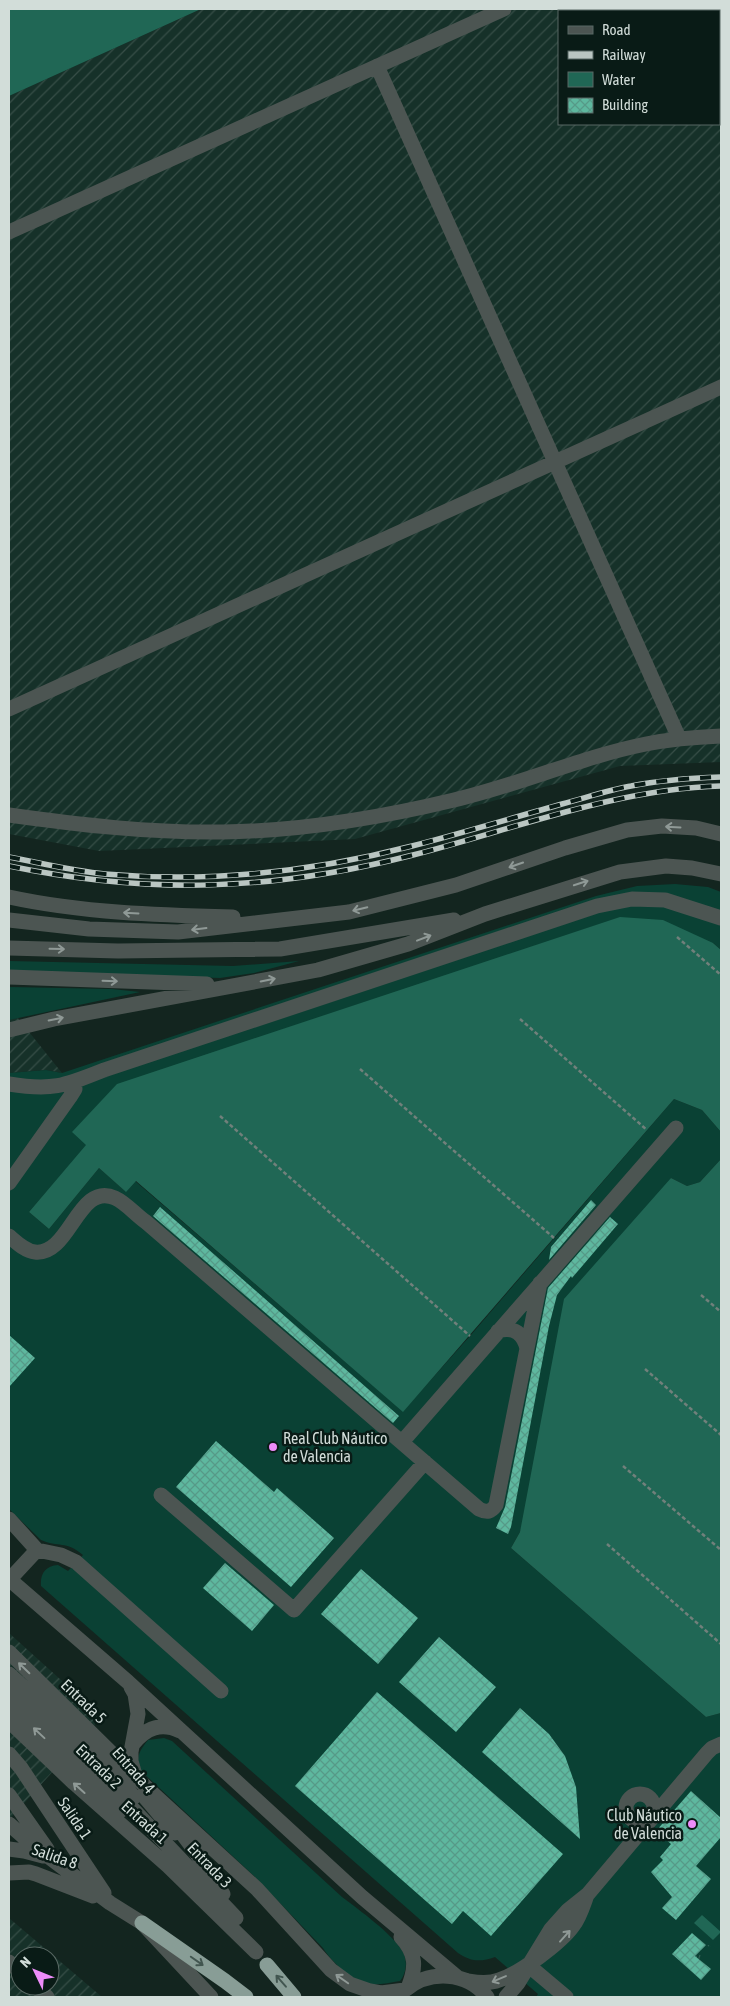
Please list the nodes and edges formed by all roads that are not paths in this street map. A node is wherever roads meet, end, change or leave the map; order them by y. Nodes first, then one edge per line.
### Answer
1 (504, 9) edge
2 (377, 66) junction
3 (9, 232) edge
4 (721, 388) edge
5 (554, 463) junction
6 (9, 708) edge
7 (721, 736) edge
8 (679, 738) junction
9 (9, 815) edge
10 (721, 834) edge
11 (721, 874) edge
12 (9, 897) edge
13 (485, 914) junction
14 (721, 918) edge
15 (285, 919) junction
16 (9, 920) edge
17 (9, 948) edge
18 (9, 977) edge
19 (240, 985) junction
20 (9, 1030) edge
21 (74, 1082) junction
22 (9, 1084) edge
23 (676, 1128) dead end
24 (9, 1184) edge
25 (9, 1236) edge
26 (540, 1283) junction
27 (498, 1331) junction
28 (527, 1349) junction
29 (402, 1442) junction
30 (425, 1462) junction
31 (161, 1495) dead end
32 (9, 1519) edge
33 (37, 1550) junction
34 (9, 1579) edge
35 (9, 1652) edge
36 (9, 1674) edge
37 (128, 1682) junction
38 (9, 1687) edge
39 (221, 1691) dead end
40 (9, 1704) edge
41 (9, 1721) edge
42 (182, 1733) junction
43 (98, 1738) junction
44 (133, 1744) junction
45 (721, 1744) edge
46 (9, 1754) edge
47 (9, 1769) edge
48 (135, 1774) junction
49 (150, 1791) junction
50 (9, 1795) edge
51 (9, 1814) edge
52 (630, 1817) junction
53 (651, 1817) junction
54 (9, 1824) edge
55 (9, 1836) edge
56 (634, 1837) junction
57 (33, 1845) junction
58 (9, 1849) edge
59 (9, 1862) edge
60 (56, 1862) junction
61 (9, 1873) edge
62 (210, 1874) junction
63 (89, 1887) junction
64 (224, 1896) junction
65 (362, 1897) junction
66 (110, 1903) junction
67 (236, 1918) junction
68 (142, 1923) junction
69 (252, 1945) junction
70 (266, 1965) joint
71 (528, 1965) junction
72 (463, 1979) junction
73 (404, 1992) edge
74 (212, 1997) edge
75 (246, 1997) edge
76 (294, 1997) edge
77 (487, 1997) edge
78 (506, 1997) edge
79 (557, 1997) edge
80 (566, 1997) edge

1 - 2 street
2 - 3 street
2 - 5 street
4 - 5 street
5 - 6 street
5 - 8 street
7 - 8 street
8 - 9 street
10 -> 15 street
13 -> 11 street
15 -> 12 street
17 -> 13 street
19 -> 13 street
14 - 21 street
15 -> 16 street
18 -> 19 street
20 -> 19 street
21 - 22 street
21 - 24 street
23 - 26 street
25 - 29 street
26 - 27 street
26 - 28 street
27 - 28 street
27 - 29 street
28 - 30 street
29 - 30 street
30 - 31 street
32 - 33 street
33 - 34 street
33 - 39 street
34 - 37 street
43 -> 35 street, Entrada 5
36 - 64 street, Entrada 4
37 - 42 street
37 - 44 street
38 - 67 street, Entrada 3
69 -> 40 street, Entrada 2
69 -> 41 street, Entrada 1
42 - 44 street
42 - 65 street
43 - 48 street, Entrada 5
43 - 62 street
44 - 48 street
45 - 53 street
46 - 66 street, Salida 1
47 - 63 street
48 - 49 street, Entrada 5
49 - 62 street
73 -> 49 street
50 - 60 street
51 - 57 street
52 - 53 street
52 - 53 street
52 - 56 street
53 - 56 street
54 - 57 street
55 - 57 street
56 - 71 street
57 - 60 street
58 - 60 street
59 - 63 street, Salida 8
60 - 63 street
61 - 66 street
62 - 64 street
63 - 66 street
64 - 67 street
65 - 72 street
65 - 73 street
66 - 68 street
67 - 69 street
68 - 74 street
68 -> 75 highway
69 - 70 street
76 -> 70 highway
71 -> 72 street
71 - 78 street
71 - 79 street
71 - 80 street
72 - 73 street
72 - 77 street

